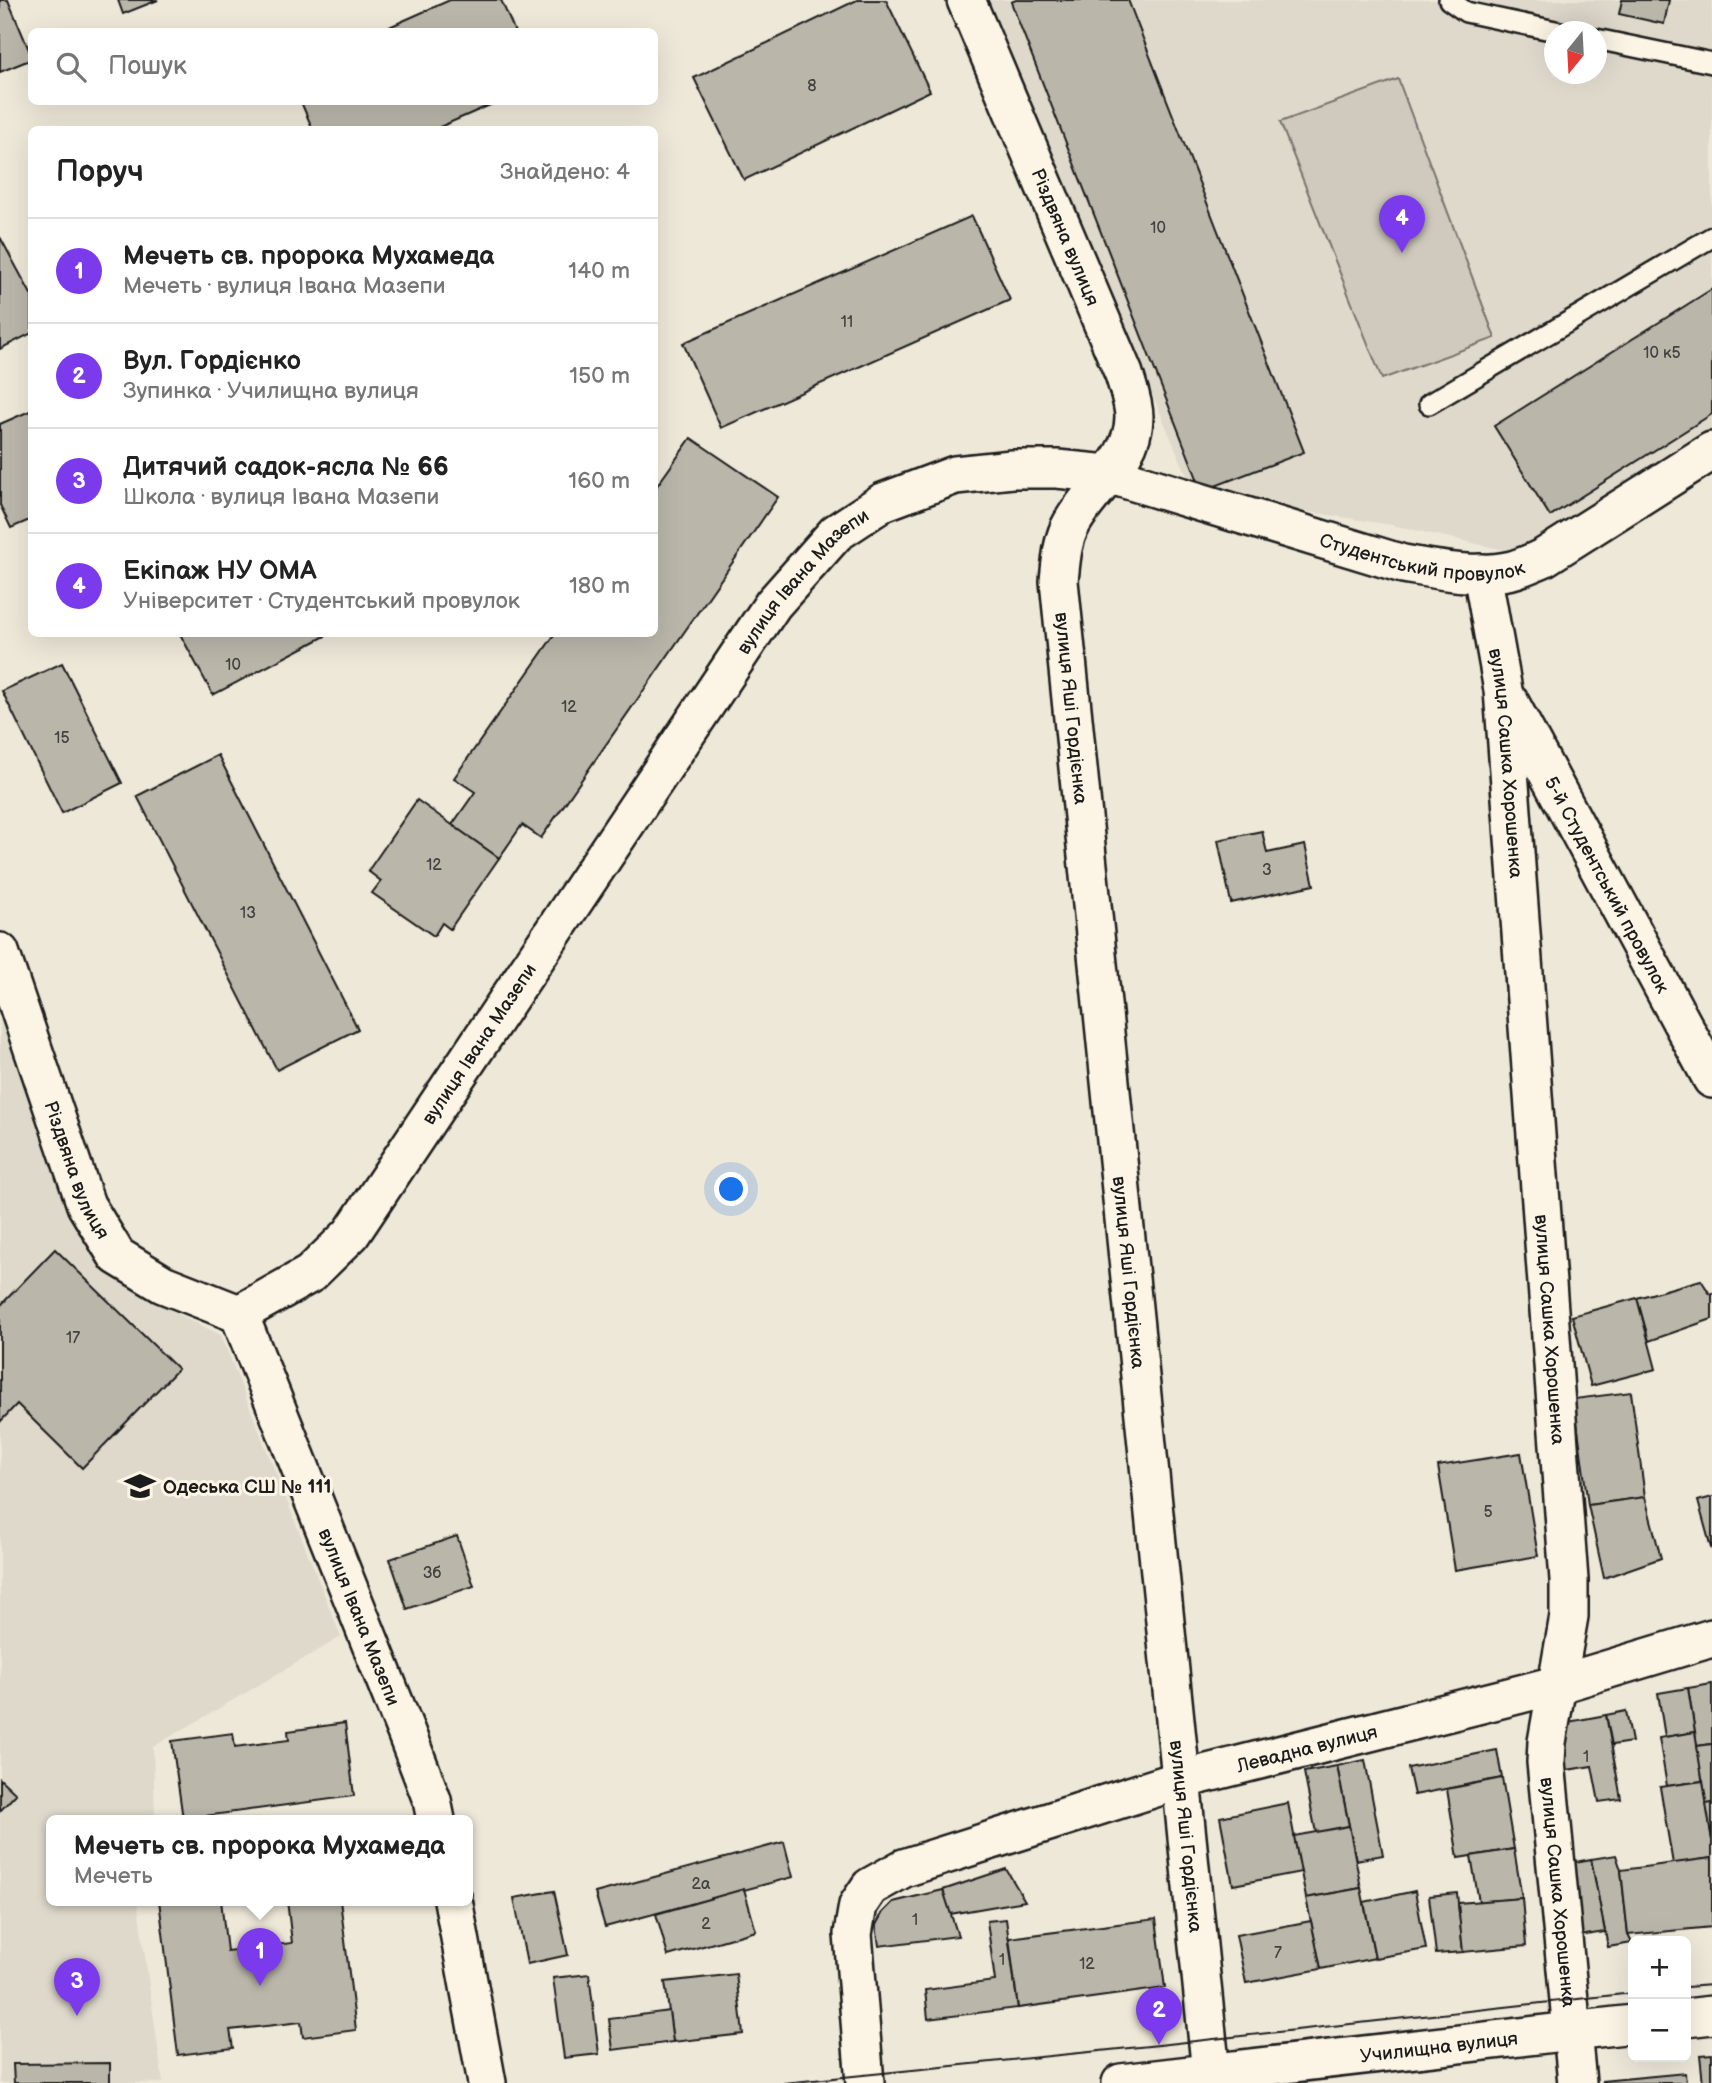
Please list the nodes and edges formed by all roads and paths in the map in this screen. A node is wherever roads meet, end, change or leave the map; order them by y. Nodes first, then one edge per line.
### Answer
1 (966, 0) edge
2 (1449, 0) edge
3 (1544, 29) edge
4 (1607, 41) edge
5 (1712, 63) edge
6 (1712, 237) edge
7 (1429, 404) dead end
8 (1712, 451) edge
9 (1108, 474) junction
10 (1482, 573) junction
11 (1503, 690) junction
12 (0, 952) edge
13 (1712, 1079) edge
14 (239, 1314) junction
15 (1712, 1638) edge
16 (1556, 1685) junction
17 (1180, 1780) junction
18 (435, 1815) edge
19 (454, 1906) edge
20 (1712, 2015) edge
21 (1691, 2017) edge
22 (1628, 2025) edge
23 (1573, 2032) junction
24 (1212, 2078) edge
25 (487, 2083) edge
26 (865, 2083) edge
27 (1122, 2083) edge
28 (1577, 2083) edge

1 - 9 street, Різдвяна вулиця
2 - 3 lane
4 - 5 lane
6 - 7 lane
8 - 10 street, Студентський провулок
9 - 10 street, Студентський провулок
9 - 14 street, вулиця Івана Мазепи
9 - 17 street, вулиця Яші Гордієнка
10 - 11 street, вулиця Сашка Хорошенка
11 - 13 street, 5-й Студентський провулок
11 - 16 street, вулиця Сашка Хорошенка
12 - 14 street, Різдвяна вулиця
14 - 18 street, вулиця Івана Мазепи
15 - 16 street, Левадна вулиця
16 - 17 street, Левадна вулиця
16 - 23 street, вулиця Сашка Хорошенка
17 - 24 street, вулиця Яші Гордієнка
17 - 26 street, Левадна вулиця
19 - 25 street
20 - 21 street
22 - 23 street, Училищна вулиця
23 - 24 street, Училищна вулиця
23 - 28 street, вулиця Сашка Хорошенка
24 - 27 street, Училищна вулиця

